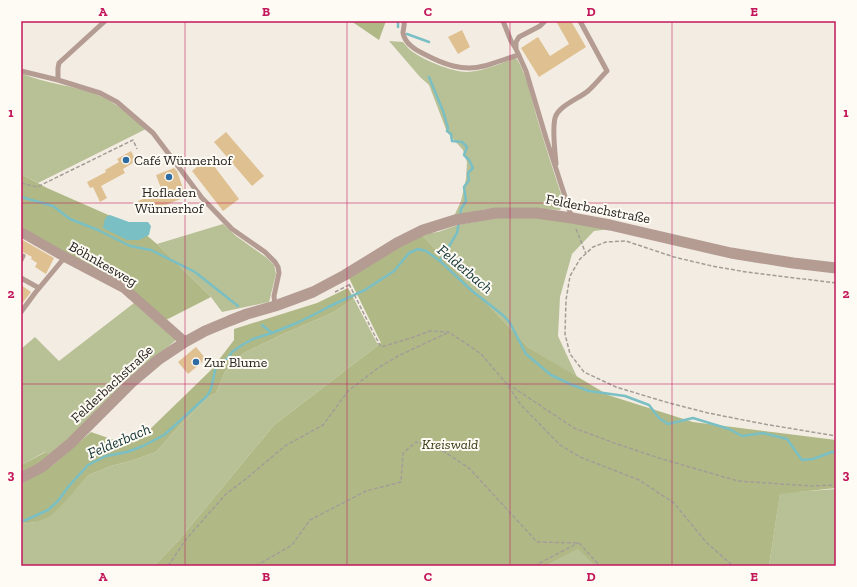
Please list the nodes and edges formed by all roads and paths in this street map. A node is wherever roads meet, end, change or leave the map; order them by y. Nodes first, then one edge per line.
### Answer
1 (105, 21) edge
2 (404, 21) edge
3 (503, 21) edge
4 (545, 21) edge
5 (580, 21) edge
6 (516, 49) junction
7 (519, 55) junction
8 (21, 72) edge
9 (58, 80) junction
10 (136, 149) dead end
11 (556, 171) junction
12 (21, 183) edge
13 (572, 218) junction
14 (21, 232) edge
15 (586, 254) junction
16 (65, 257) junction
17 (836, 268) edge
18 (21, 278) edge
19 (836, 283) edge
20 (39, 288) junction
21 (351, 288) dead end
22 (275, 306) junction
23 (21, 312) edge
24 (448, 332) junction
25 (185, 342) junction
26 (506, 383) junction
27 (836, 436) edge
28 (21, 478) edge
29 (836, 485) edge
30 (579, 542) junction
31 (168, 566) edge
32 (256, 566) edge
33 (534, 566) edge
34 (600, 566) edge
35 (734, 566) edge

1 - 9 lane
2 - 7 lane
3 - 6 lane
4 - 6 lane
5 - 11 lane
6 - 7 lane
7 - 11 lane
8 - 9 lane
9 - 22 lane
10 - 12 path
11 - 13 lane
13 - 15 path
13 - 17 street, Felderbachstraße
13 - 22 street, Felderbachstraße
14 - 16 street, Böhnkesweg
15 - 19 path
15 - 27 path
16 - 20 lane
16 - 25 street, Böhnkesweg
18 - 20 lane
20 - 23 lane
21 - 24 path
22 - 25 street, Felderbachstraße
24 - 26 path
24 - 31 path
25 - 28 street, Felderbachstraße
26 - 29 path
26 - 35 path
30 - 32 path
30 - 33 path
30 - 34 path

